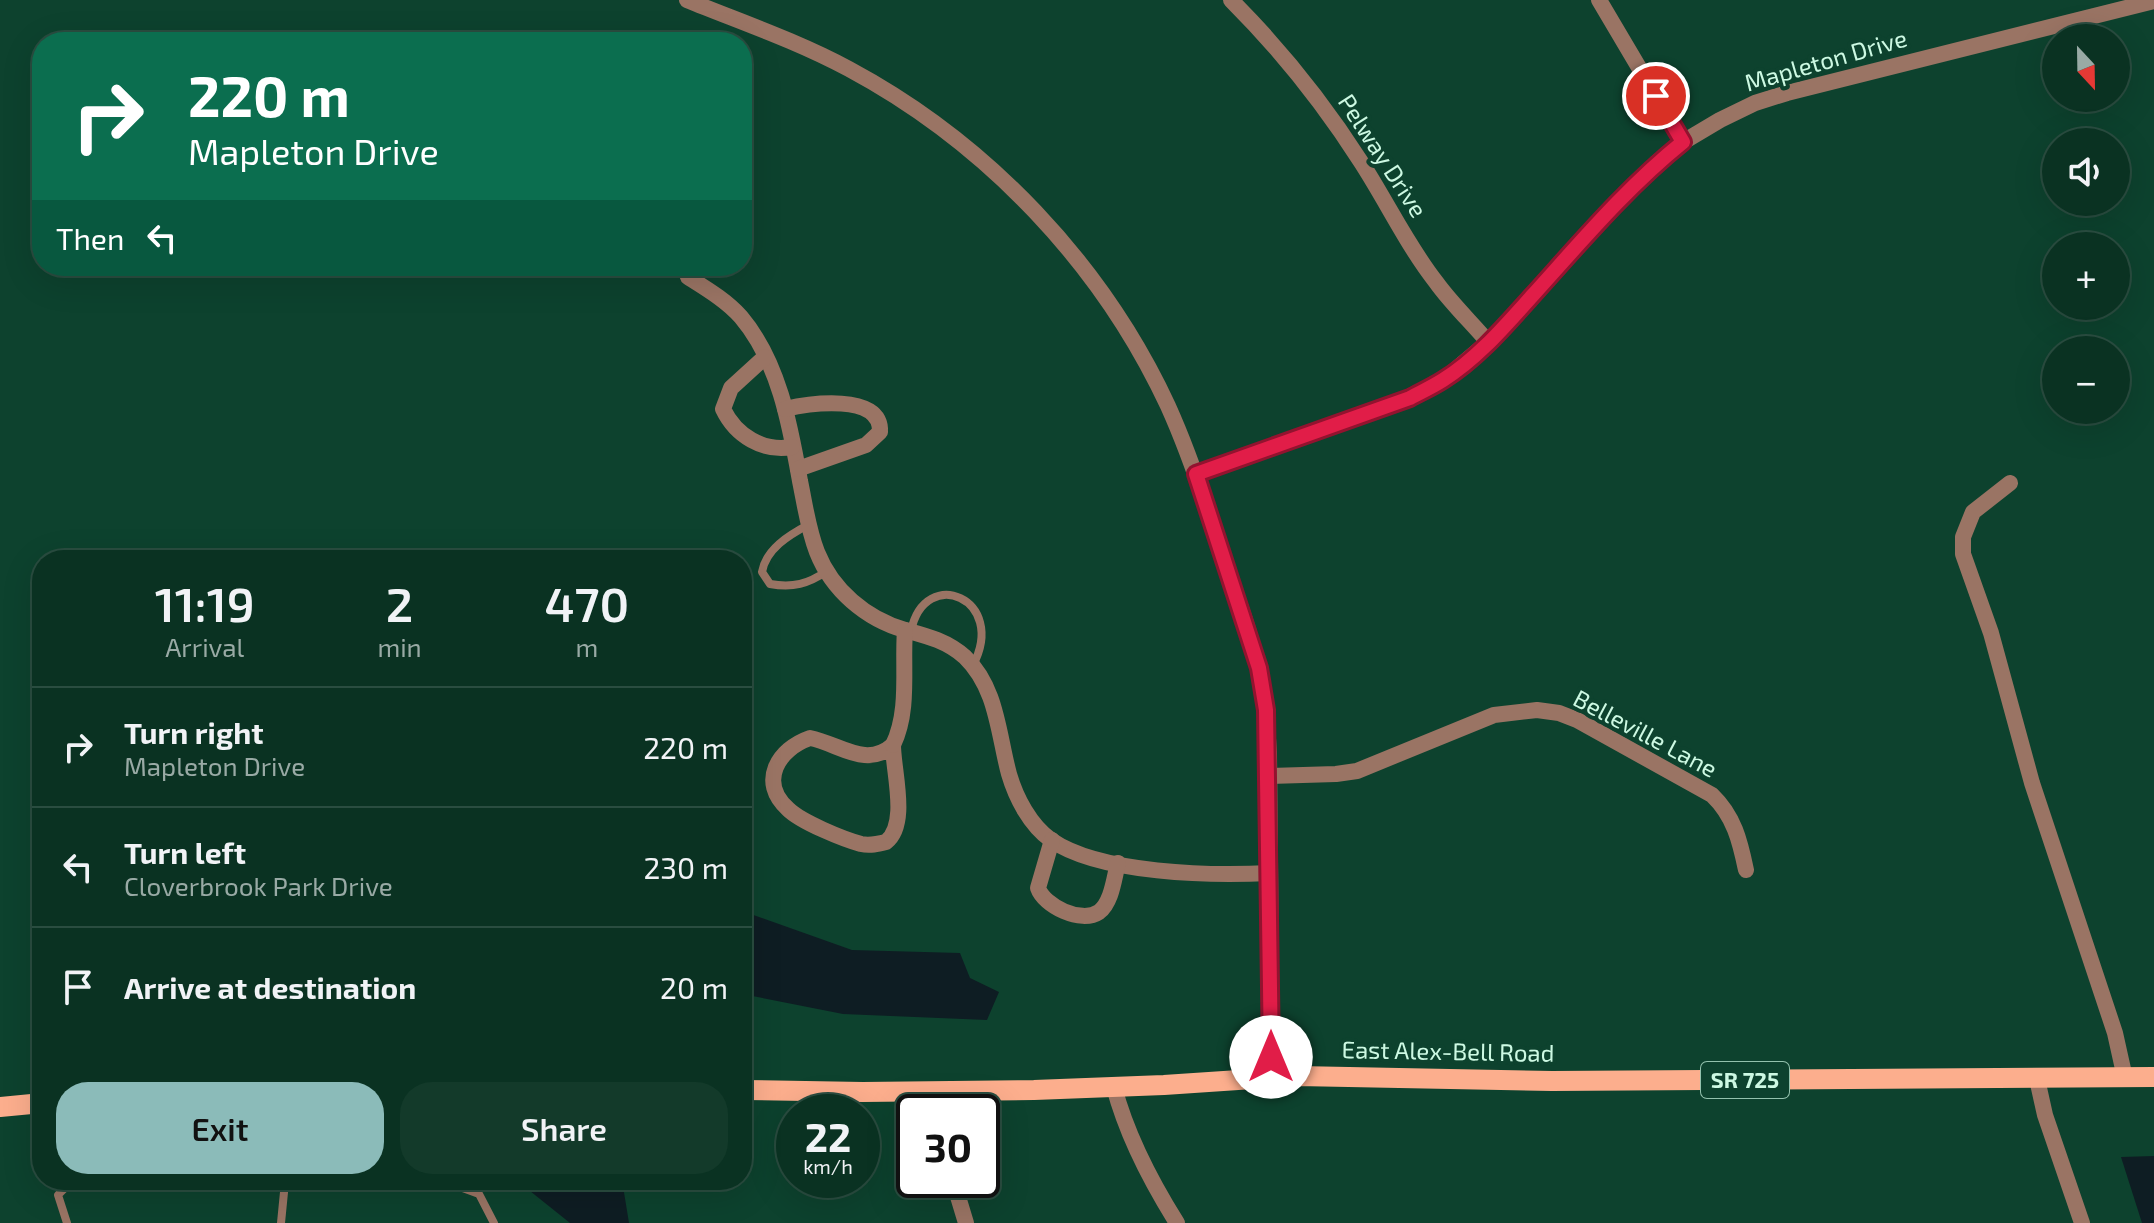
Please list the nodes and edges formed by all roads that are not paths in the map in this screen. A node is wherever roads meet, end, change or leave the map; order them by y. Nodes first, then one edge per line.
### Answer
1 (687, 0) edge
2 (1231, 0) edge
3 (1599, 0) edge
4 (2154, 1) edge
5 (1683, 142) junction
6 (688, 277) dead end
7 (1488, 342) junction
8 (765, 357) junction
9 (785, 409) junction
10 (792, 447) junction
11 (798, 469) junction
12 (1196, 474) junction
13 (2010, 483) dead end
14 (809, 525) junction
15 (827, 571) junction
16 (908, 630) junction
17 (973, 665) junction
18 (893, 745) junction
19 (1269, 776) junction
20 (1052, 840) junction
21 (1118, 863) junction
22 (1746, 870) dead end
23 (1270, 873) junction
24 (2154, 1077) edge
25 (1272, 1078) junction
26 (2125, 1078) junction
27 (2037, 1079) junction
28 (1114, 1087) junction
29 (752, 1090) edge
30 (943, 1091) junction
31 (943, 1094) edge
32 (32, 1104) edge
33 (0, 1107) edge
34 (63, 1190) edge
35 (284, 1190) edge
36 (468, 1190) edge
37 (958, 1198) edge
38 (67, 1223) edge
39 (281, 1223) edge
40 (494, 1223) edge
41 (966, 1223) edge
42 (1177, 1223) edge
43 (2082, 1223) edge

1 - 12 street
2 - 7 street, Pelway Drive
3 - 5 street
4 - 5 street, Mapleton Drive
5 - 7 street, Mapleton Drive
6 - 8 street
7 - 12 street, Mapleton Drive
8 - 9 street
8 - 10 street
9 - 10 street
9 - 11 street
10 - 11 street
11 - 14 street
12 - 19 street
13 - 26 street
14 - 15 street
14 - 15 lane
15 - 16 street
16 - 17 street
16 - 17 lane
16 - 18 street
17 - 20 street
18 - 18 street
19 - 22 street, Belleville Lane
19 - 23 street
20 - 21 street
20 - 21 street
21 - 23 street
23 - 25 street
24 - 26 main road, East Alex-Bell Road / SR 725
25 - 27 main road, East Alex-Bell Road / SR 725
25 - 28 main road, East Alex-Bell Road / SR 725
26 - 27 main road, East Alex-Bell Road / SR 725
27 - 43 street
28 - 30 main road, East Alex-Bell Road / SR 725
28 - 42 street
29 - 30 main road, East Alex-Bell Road / SR 725
30 - 31 street
32 - 33 main road
34 - 38 lane
35 - 39 lane
36 - 40 lane
37 - 41 street

